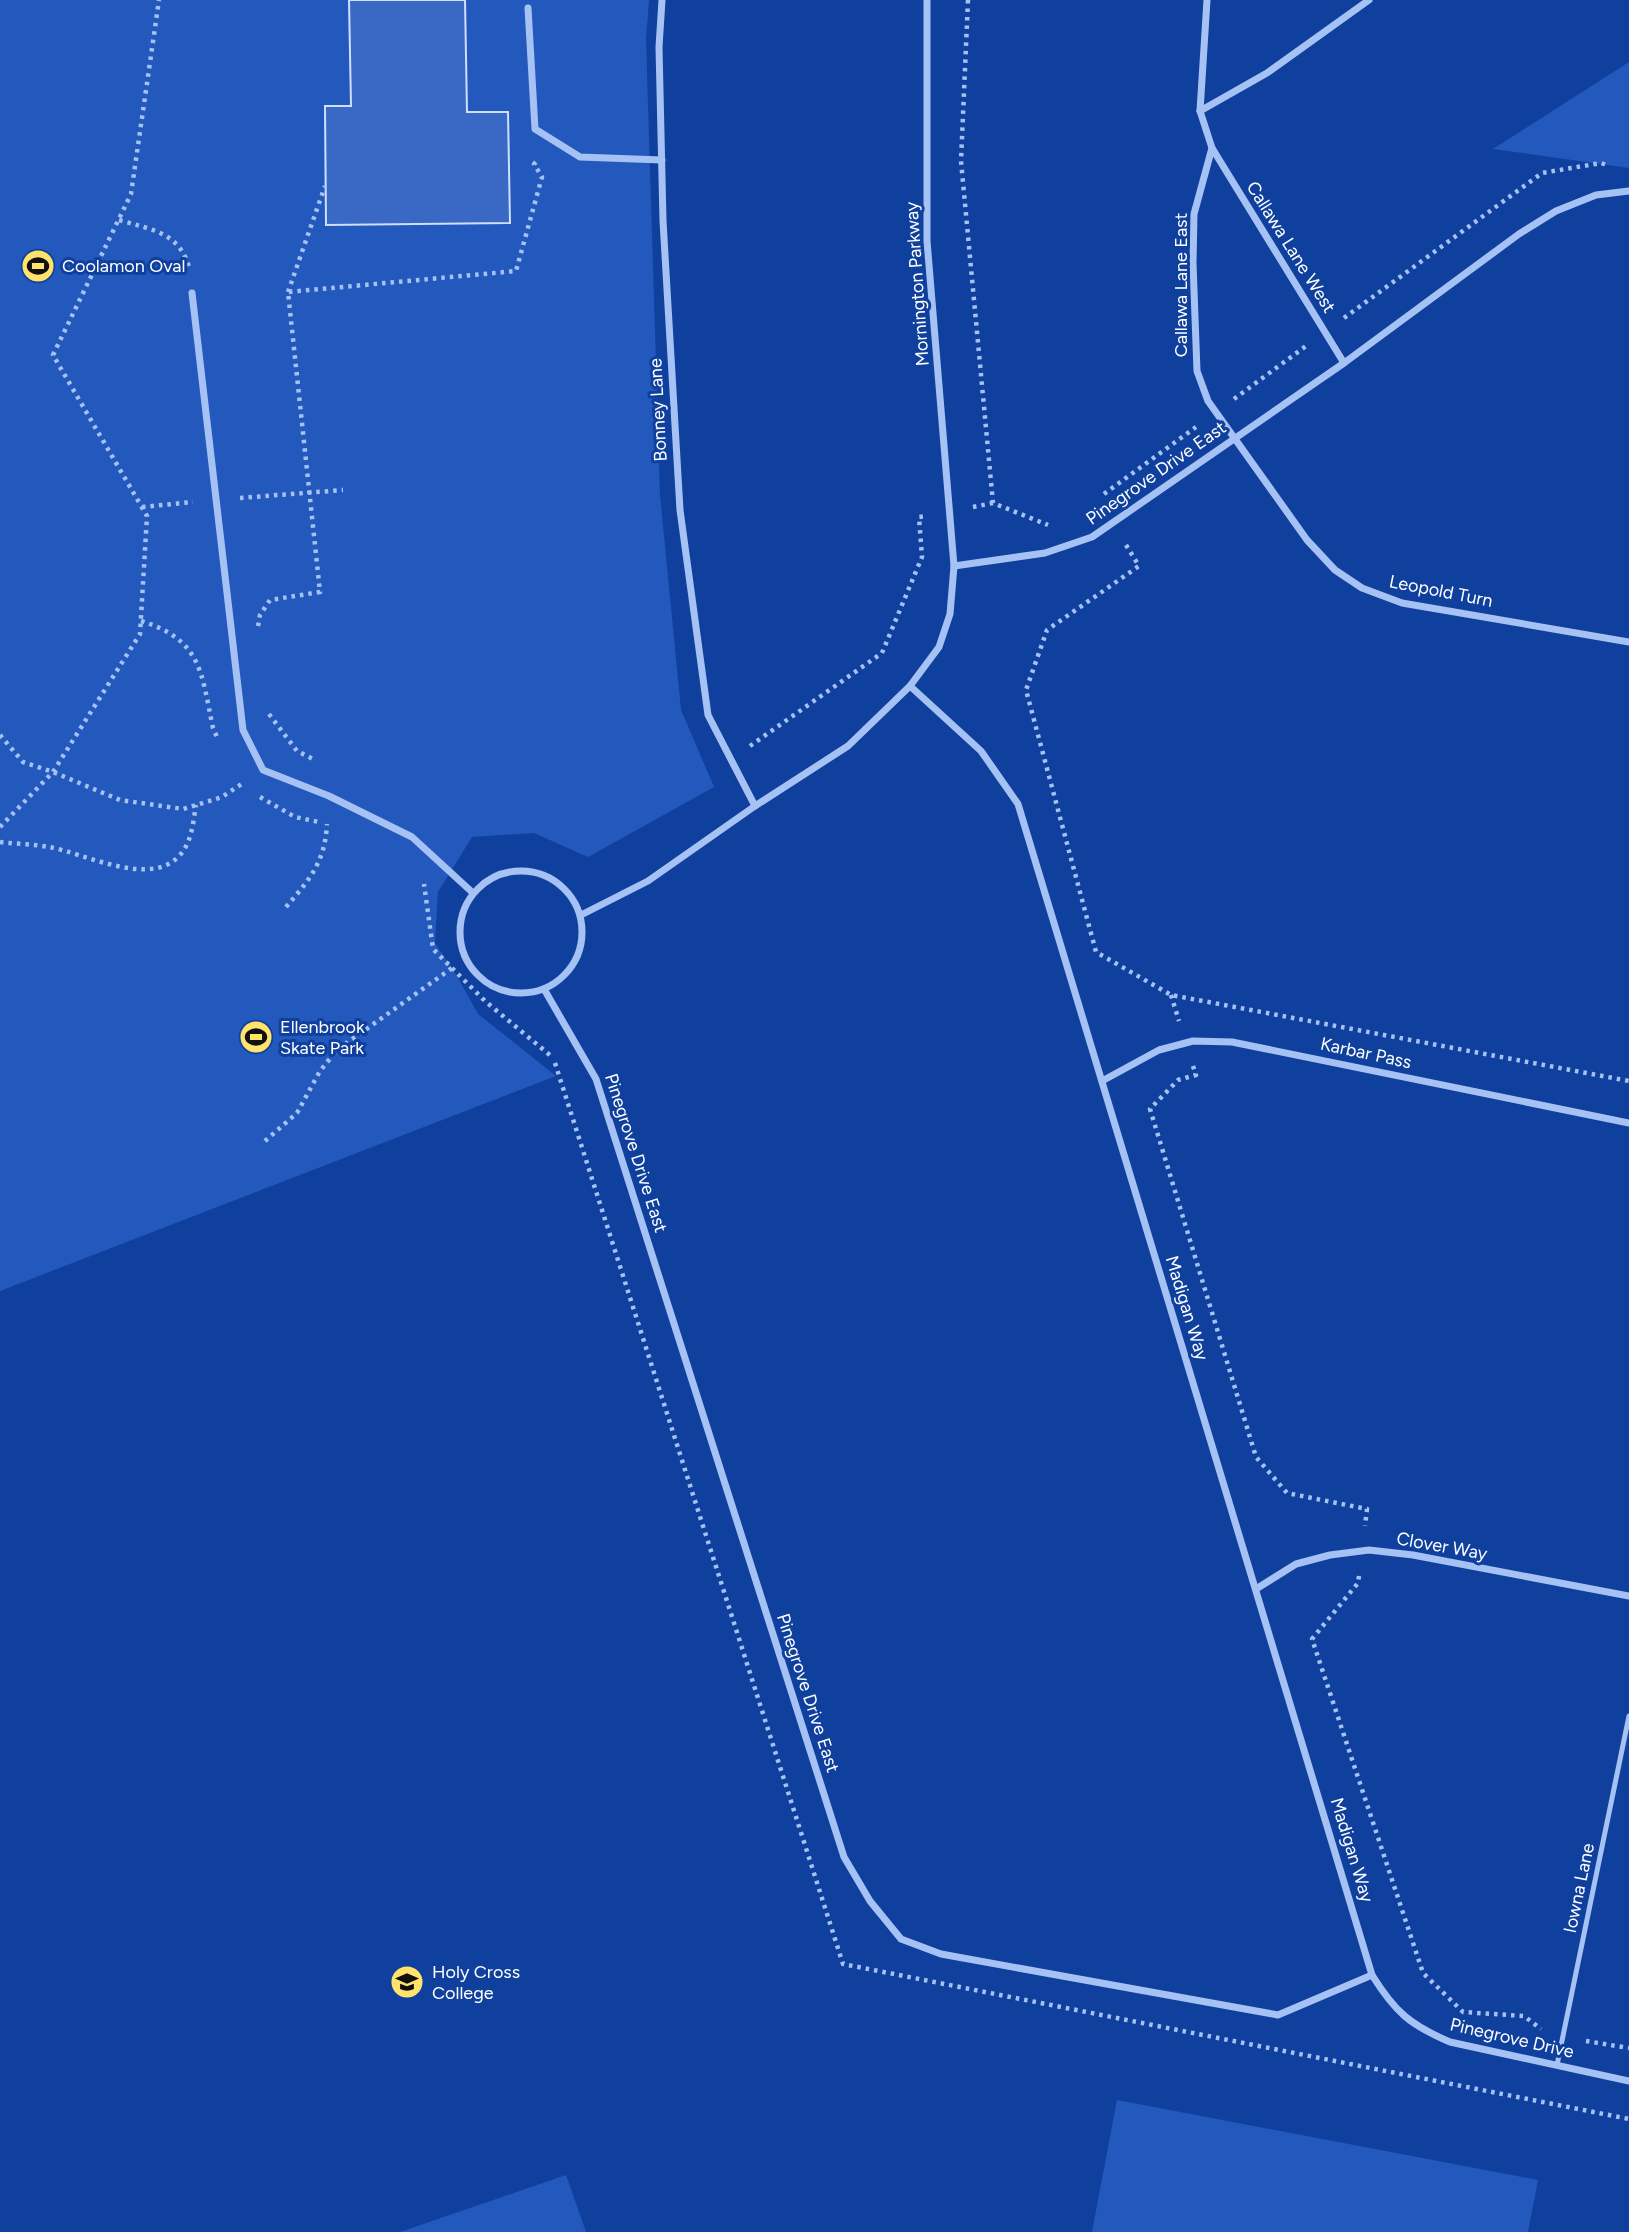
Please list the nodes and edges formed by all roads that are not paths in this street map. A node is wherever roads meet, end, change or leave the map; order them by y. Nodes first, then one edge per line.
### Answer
1 (662, 0) edge
2 (926, 0) edge
3 (1207, 0) edge
4 (1369, 0) edge
5 (528, 8) dead end
6 (1200, 111) junction
7 (1212, 148) junction
8 (662, 160) junction
9 (1629, 191) edge
10 (192, 293) road end
11 (1344, 363) junction
12 (1235, 437) junction
13 (954, 566) junction
14 (1629, 642) edge
15 (909, 686) junction
16 (755, 806) junction
17 (473, 893) junction
18 (581, 915) junction
19 (544, 989) junction
20 (1102, 1081) junction
21 (1629, 1123) edge
22 (1256, 1589) junction
23 (1629, 1596) edge
24 (1629, 1716) edge
25 (1371, 1975) junction
26 (1557, 2065) junction
27 (1629, 2081) edge

1 - 8 street, Bonney Lane
2 - 13 street, Mornington Parkway
3 - 6 street
4 - 6 street
5 - 8 street
6 - 7 street
7 - 11 street, Callawa Lane West
7 - 12 street, Callawa Lane East
8 - 16 street, Bonney Lane
9 - 11 street, Pinegrove Drive East
10 - 17 street
11 - 12 street, Pinegrove Drive East
12 - 13 street, Pinegrove Drive East
12 - 14 street, Leopold Turn
13 - 15 street
15 - 16 street
15 - 20 street, Madigan Way
16 - 18 street
17 - 18 street
17 - 19 street
18 - 19 street
19 - 25 street, Pinegrove Drive East
20 - 21 street, Karbar Pass
20 - 22 street, Madigan Way
22 - 23 street, Clover Way
22 - 25 street, Madigan Way
24 - 26 lane, Iowna Lane
25 - 26 street, Pinegrove Drive
26 - 27 street, Pinegrove Drive

